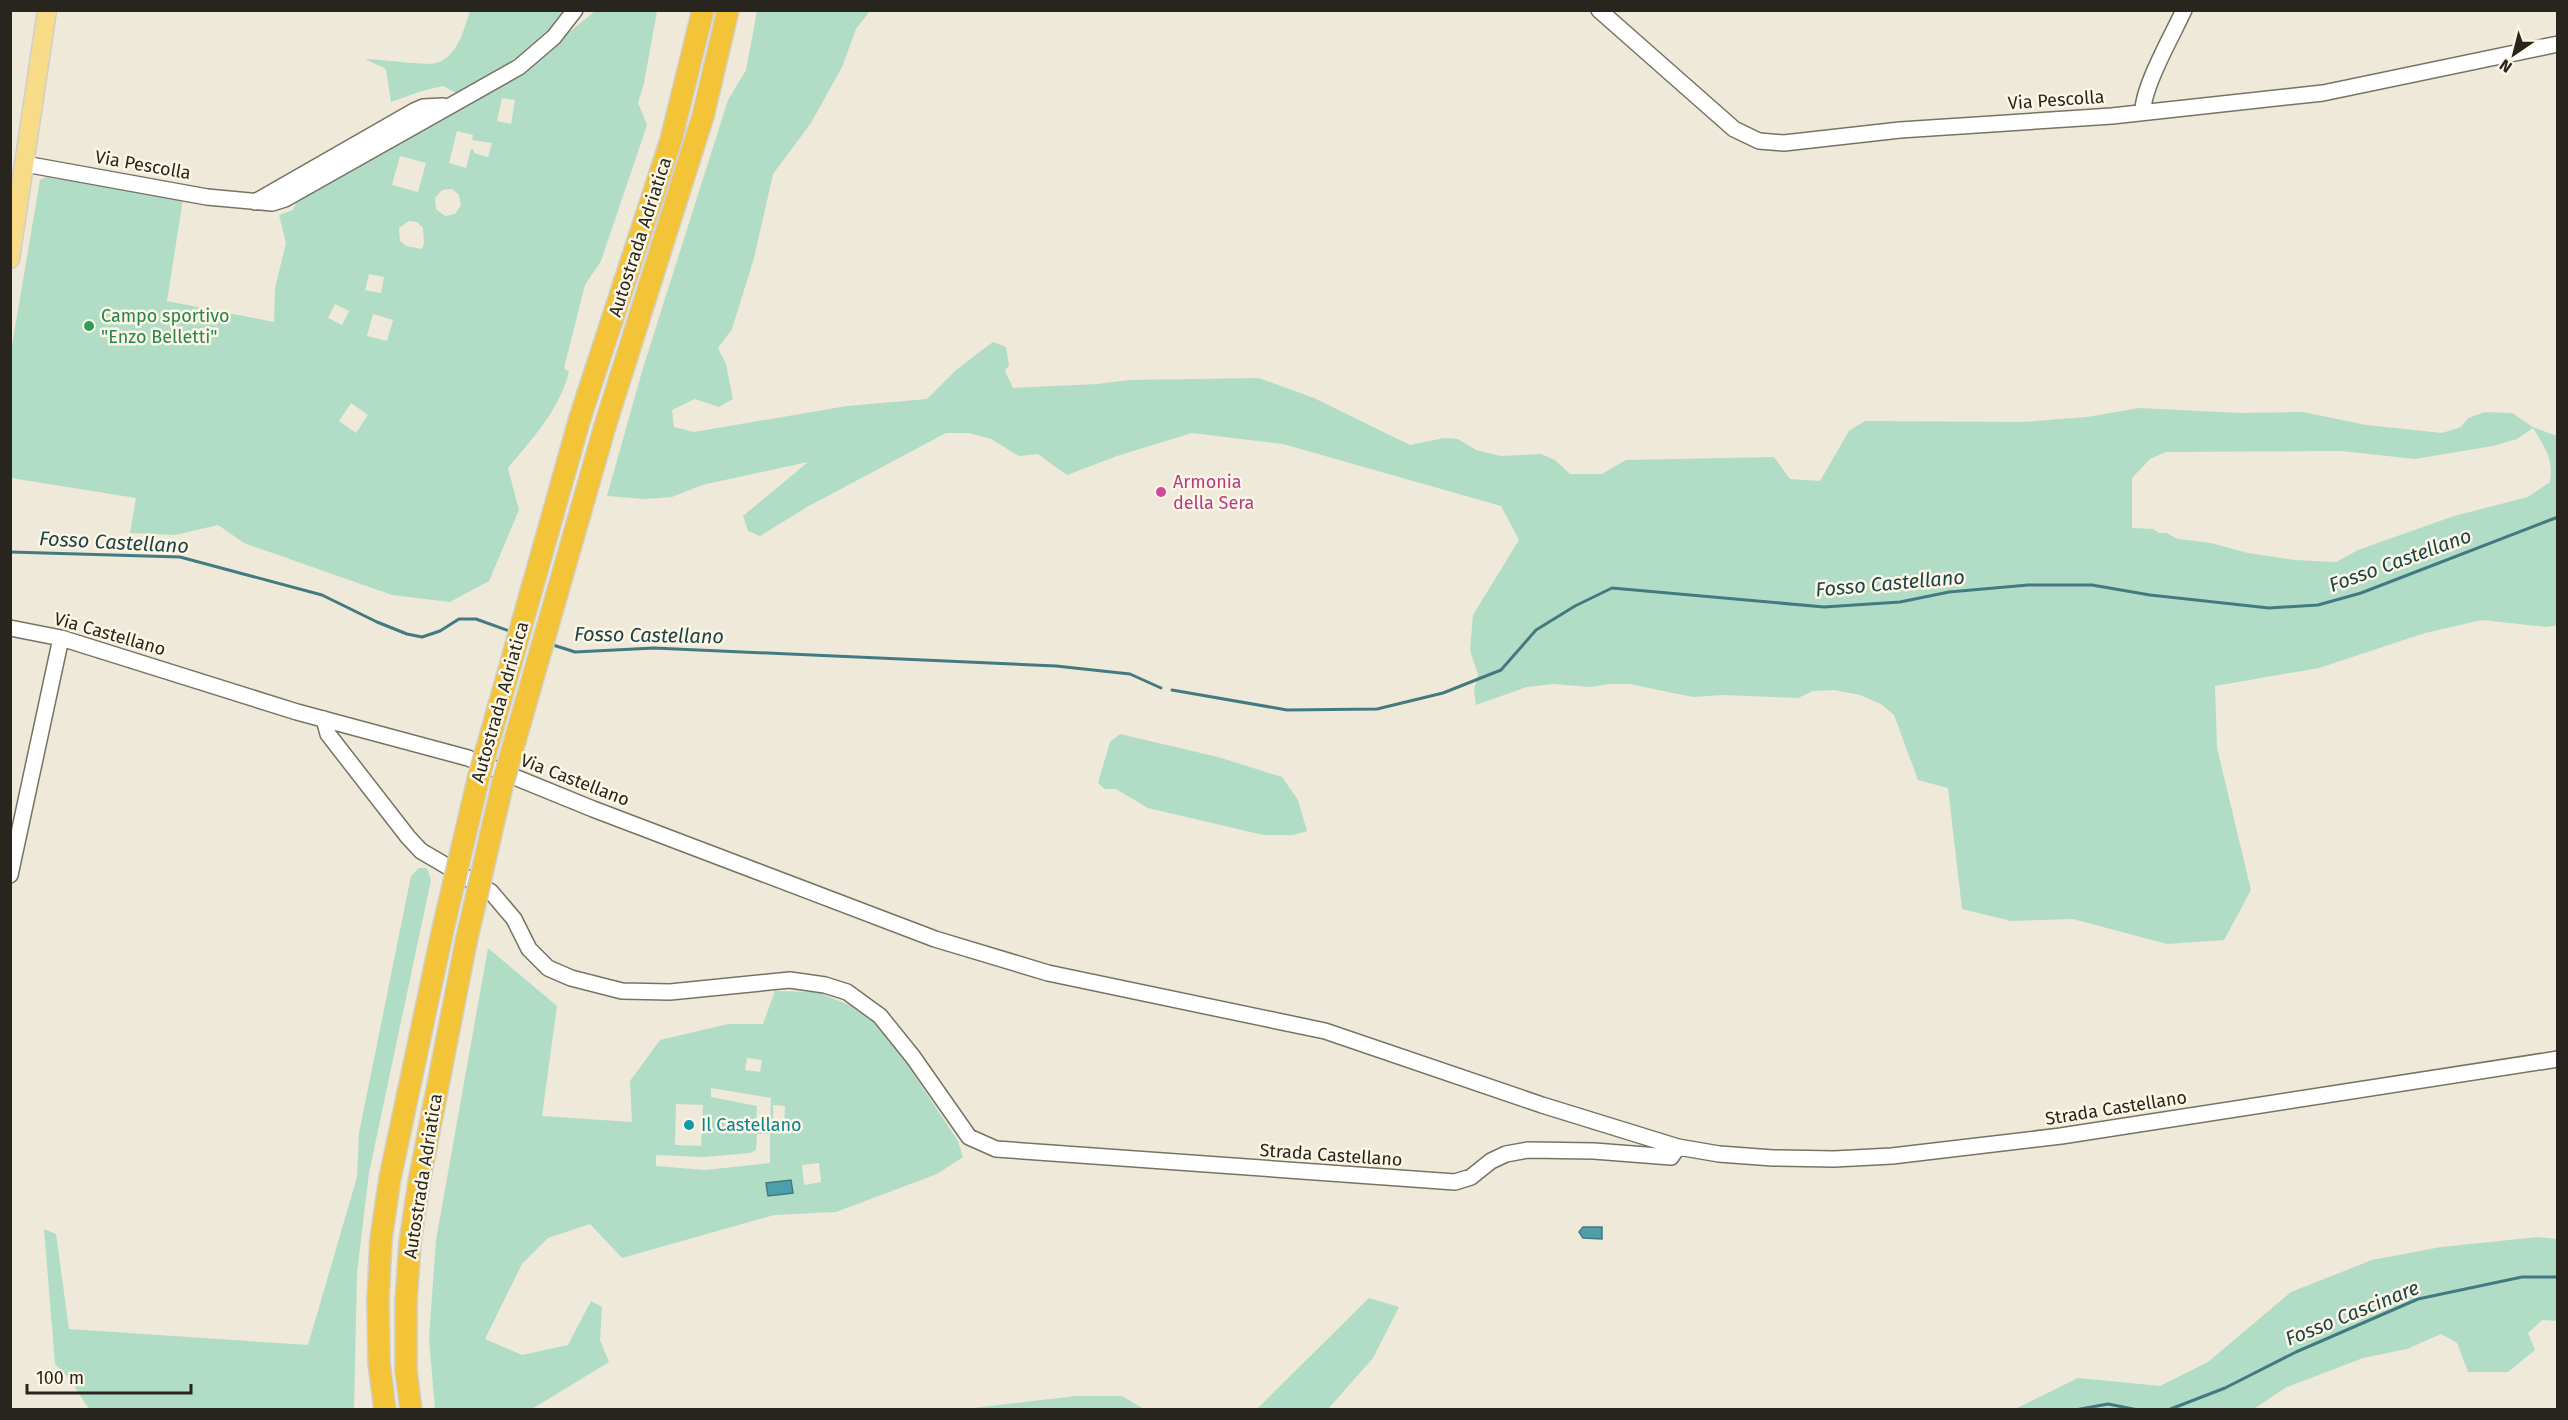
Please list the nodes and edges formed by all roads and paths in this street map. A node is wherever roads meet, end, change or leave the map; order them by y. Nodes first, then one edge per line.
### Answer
1 (47, 10) edge
2 (575, 10) edge
3 (703, 10) edge
4 (728, 10) edge
5 (1599, 10) edge
6 (2184, 10) edge
7 (2558, 44) edge
8 (2143, 112) junction
9 (25, 164) junction
10 (10, 259) edge
11 (10, 628) edge
12 (61, 638) junction
13 (324, 719) junction
14 (10, 875) edge
15 (1048, 973) joint
16 (2558, 1059) edge
17 (1678, 1147) junction
18 (385, 1410) edge
19 (411, 1410) edge

1 - 9 main road
2 - 9 street, Via Pescolla
3 - 18 highway, Autostrada Adriatica, bridge
4 - 19 highway, Autostrada Adriatica, bridge
5 - 8 street, Via Pescolla
6 - 8 street
7 - 8 street, Via Pescolla
9 - 10 main road
11 - 12 street, Via Castellano
12 - 13 street, Via Castellano
12 - 14 street
13 - 15 street, Via Castellano
13 - 17 street, Strada Castellano
15 - 17 street, Strada Castellano
16 - 17 street, Strada Castellano

